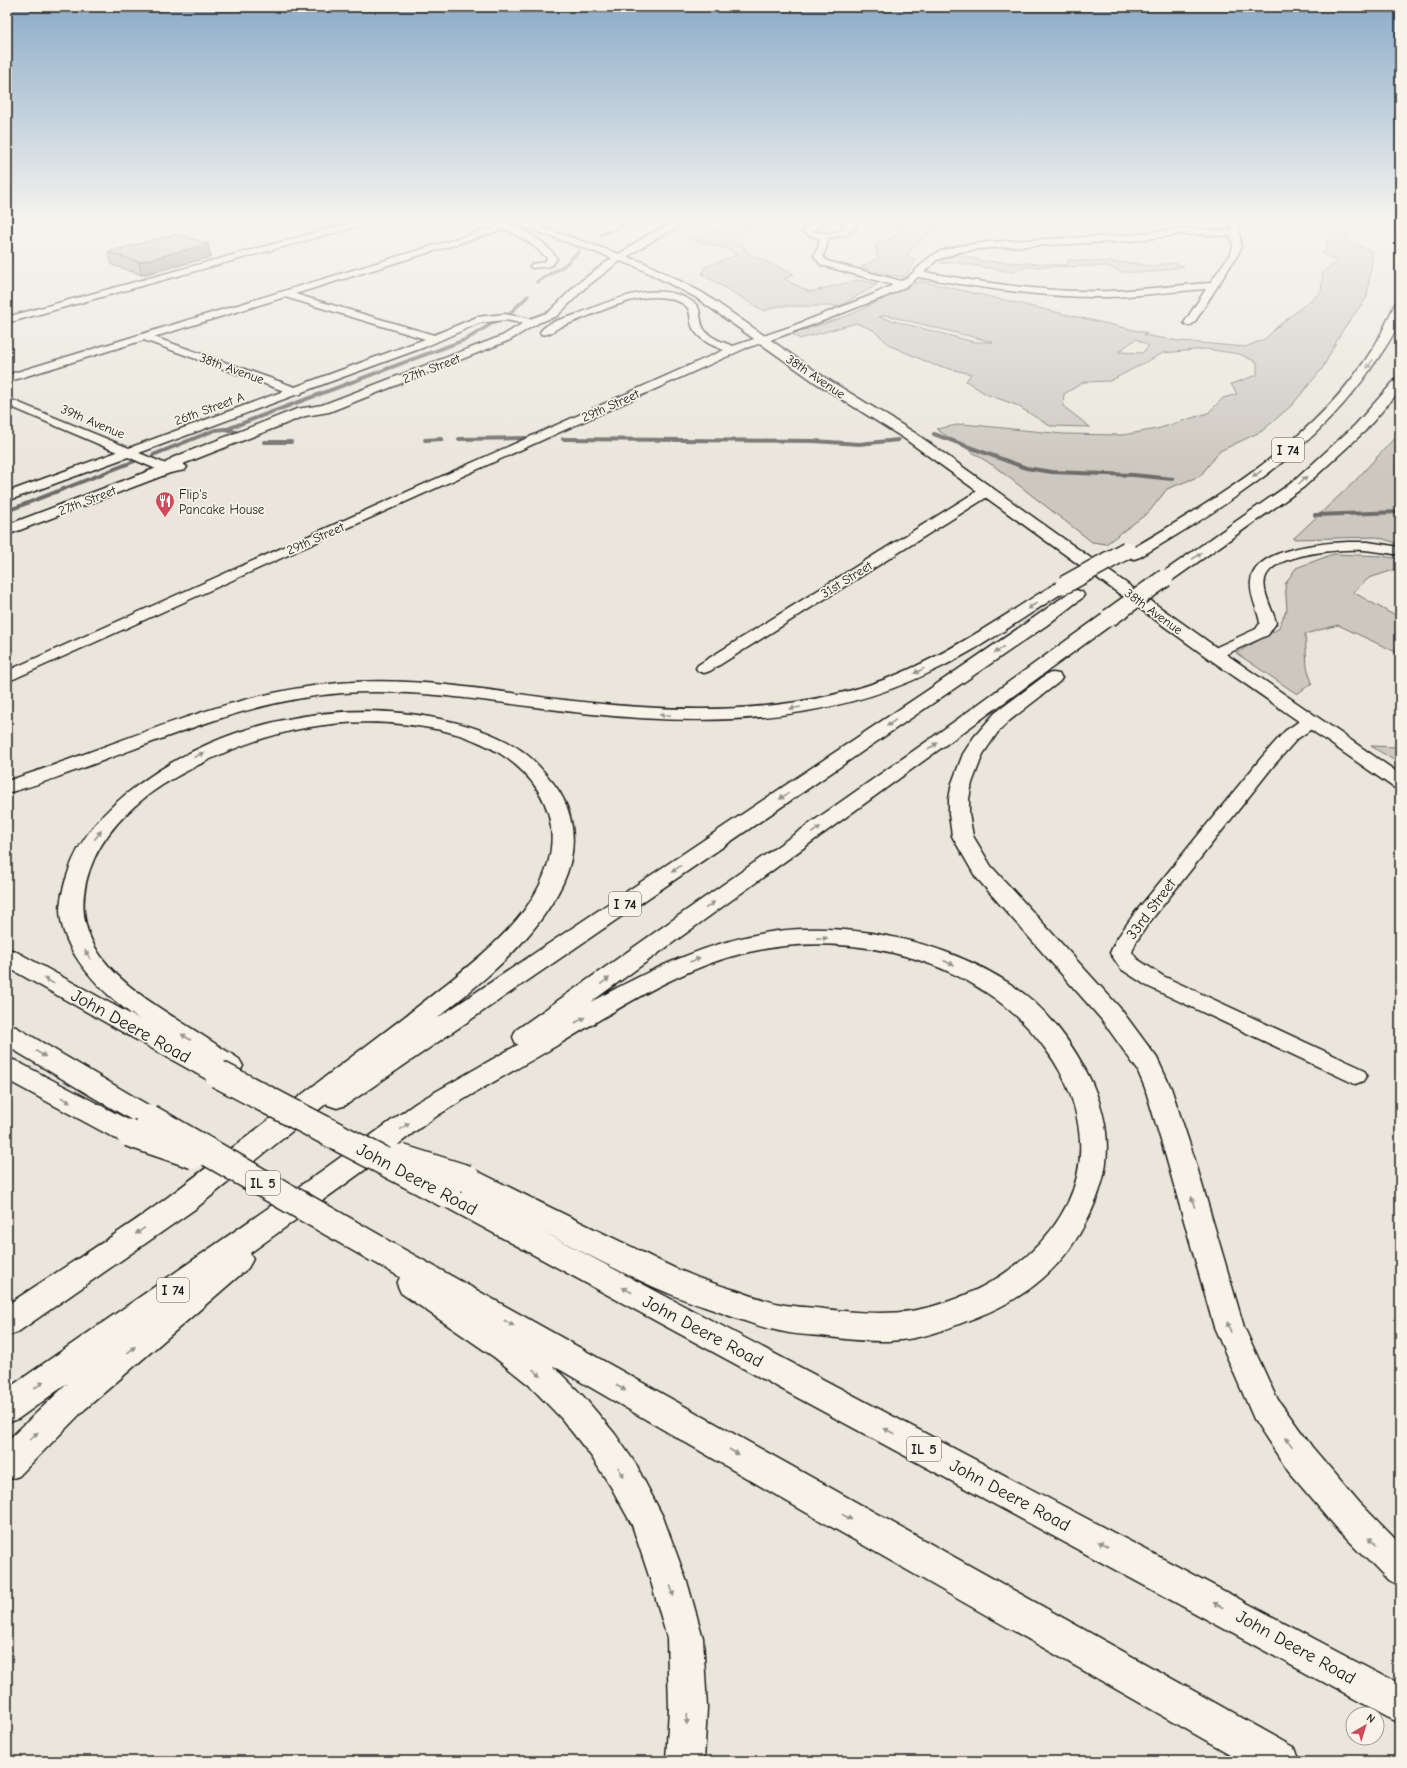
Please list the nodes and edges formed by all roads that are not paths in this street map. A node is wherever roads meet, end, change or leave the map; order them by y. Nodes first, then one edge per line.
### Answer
1 (60, 306) edge
2 (247, 306) edge
3 (324, 306) edge
4 (562, 306) edge
5 (610, 306) edge
6 (691, 306) edge
7 (718, 306) edge
8 (856, 306) edge
9 (1201, 306) edge
10 (1399, 306) edge
11 (540, 307) dead end
12 (7, 320) edge
13 (534, 321) junction
14 (1189, 323) dead end
15 (545, 332) dead end
16 (765, 332) junction
17 (779, 334) junction
18 (144, 337) junction
19 (436, 339) junction
20 (791, 342) dead end
21 (733, 350) junction
22 (7, 379) edge
23 (844, 381) dead end
24 (1400, 382) edge
25 (297, 392) junction
26 (7, 402) edge
27 (910, 436) junction
28 (128, 452) junction
29 (167, 469) junction
30 (987, 491) junction
31 (7, 497) edge
32 (7, 530) edge
33 (1400, 551) edge
34 (1070, 590) junction
35 (1115, 620) junction
36 (1214, 654) junction
37 (704, 668) dead end
38 (7, 677) edge
39 (1310, 722) junction
40 (1400, 783) edge
41 (7, 788) edge
42 (7, 957) edge
43 (7, 1034) edge
44 (7, 1068) edge
45 (224, 1070) junction
46 (1355, 1075) dead end
47 (426, 1110) junction
48 (139, 1125) junction
49 (340, 1174) junction
50 (458, 1187) junction
51 (173, 1209) junction
52 (372, 1252) junction
53 (75, 1276) junction
54 (7, 1313) edge
55 (7, 1322) edge
56 (7, 1408) edge
57 (7, 1464) edge
58 (1400, 1569) edge
59 (1400, 1704) edge
60 (685, 1761) edge
61 (1280, 1761) edge

1 - 12 street
2 - 18 street
3 - 19 street
4 - 13 main road, 27th Street
5 - 15 street
6 - 21 street
7 - 16 main road, 38th Avenue
8 - 17 street
9 - 14 street
10 -> 34 main road, I 74
11 - 13 main road
13 - 19 street, 26th Street A
13 - 29 main road, 27th Street
16 - 17 main road, 38th Avenue
16 - 21 street, 29th Street
16 - 27 main road, 38th Avenue
17 - 20 main road, 38th Avenue
18 - 22 street
18 - 25 street, 38th Avenue
19 - 25 street, 26th Street A
21 - 38 street, 29th Street
23 - 27 main road, 38th Avenue
35 -> 24 main road, I 74, bridge
25 - 28 street, 26th Street A
26 - 28 street, 39th Avenue
27 - 30 main road, 38th Avenue
28 - 29 street, 39th Avenue
28 - 31 street, 26th Street A
29 - 32 main road, 27th Street
30 - 36 main road, 38th Avenue
30 - 37 street, 31st Street
33 - 36 street
34 -> 41 main road
34 -> 51 main road, I 74
47 -> 35 main road, I 74
58 -> 35 main road
36 - 39 main road, 38th Avenue
39 - 40 main road, 38th Avenue
39 - 46 street, 33rd Street
45 -> 42 main road, John Deere Road
43 -> 48 main road, IL 5
44 -> 48 main road
45 - 50 main road, John Deere Road, bridge
45 -> 51 main road
49 -> 47 main road, I 74
47 -> 50 main road
48 - 52 main road, IL 5, bridge
56 -> 49 main road, I 74
57 -> 49 main road
59 -> 50 main road, John Deere Road / IL 5
51 -> 53 main road, I 74
52 -> 60 main road
52 -> 61 main road
53 - 54 main road
53 - 55 main road, I 74

